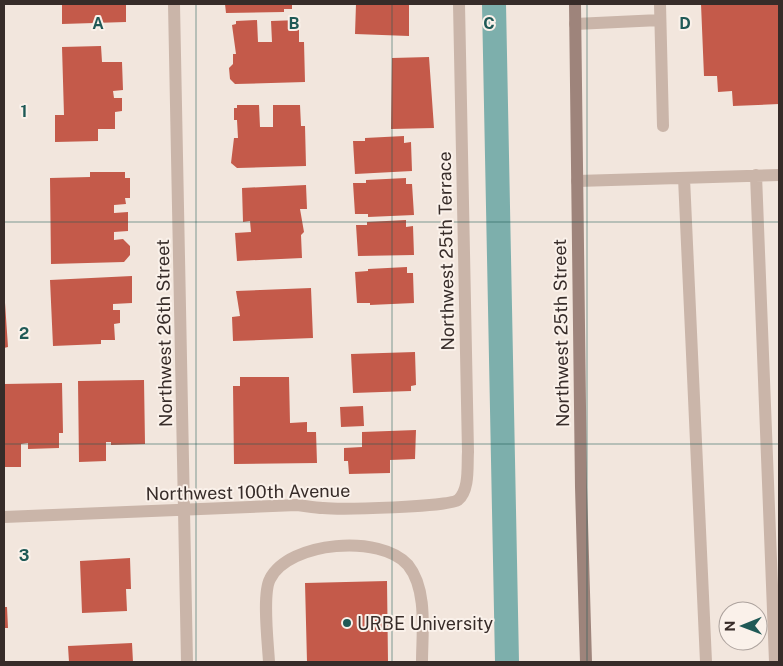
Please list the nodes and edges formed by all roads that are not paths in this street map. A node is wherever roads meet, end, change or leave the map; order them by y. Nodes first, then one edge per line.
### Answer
1 (174, 4) edge
2 (459, 4) edge
3 (575, 4) edge
4 (660, 4) edge
5 (660, 20) junction
6 (575, 24) junction
7 (663, 126) dead end
8 (756, 175) junction
9 (779, 175) edge
10 (684, 178) junction
11 (577, 181) junction
12 (460, 497) joint
13 (185, 509) junction
14 (4, 517) edge
15 (187, 662) edge
16 (268, 662) edge
17 (422, 662) edge
18 (586, 662) edge
19 (706, 662) edge
20 (776, 662) edge

1 - 13 street, Northwest 26th Street
2 - 12 street, Northwest 25th Terrace
3 - 6 main road, Northwest 25th Street
4 - 5 street
5 - 6 street
5 - 7 street
6 - 11 main road, Northwest 25th Street
8 - 9 street
8 - 10 street
8 - 20 street
10 - 11 street
10 - 19 street
11 - 18 main road, Northwest 25th Street
12 - 13 street, Northwest 100th Avenue
13 - 14 street, Northwest 100th Avenue
13 - 15 street, Northwest 26th Street
16 - 17 street

